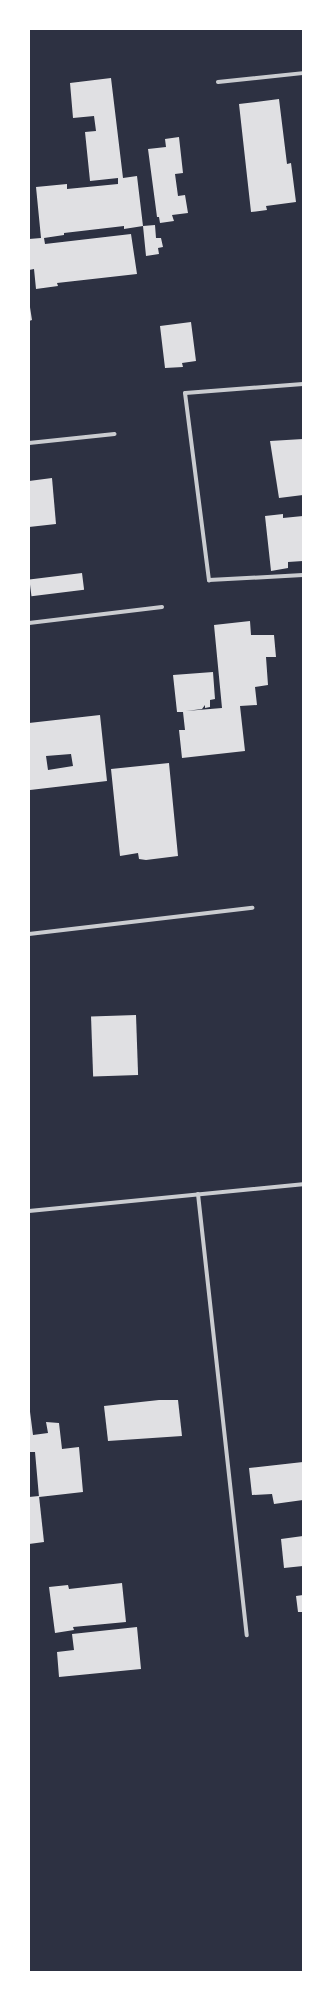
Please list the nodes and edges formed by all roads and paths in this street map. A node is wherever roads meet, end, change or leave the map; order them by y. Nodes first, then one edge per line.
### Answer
1 (303, 73) edge
2 (218, 82) dead end
3 (303, 384) edge
4 (115, 434) dead end
5 (29, 443) edge
6 (303, 575) edge
7 (162, 607) dead end
8 (29, 623) edge
9 (252, 908) dead end
10 (29, 934) edge
11 (303, 1184) edge
12 (198, 1194) junction
13 (29, 1211) edge
14 (247, 1635) dead end

1 - 2 street
3 - 6 street
4 - 5 street
7 - 8 street
9 - 10 street
11 - 12 street
12 - 13 street
12 - 14 street

